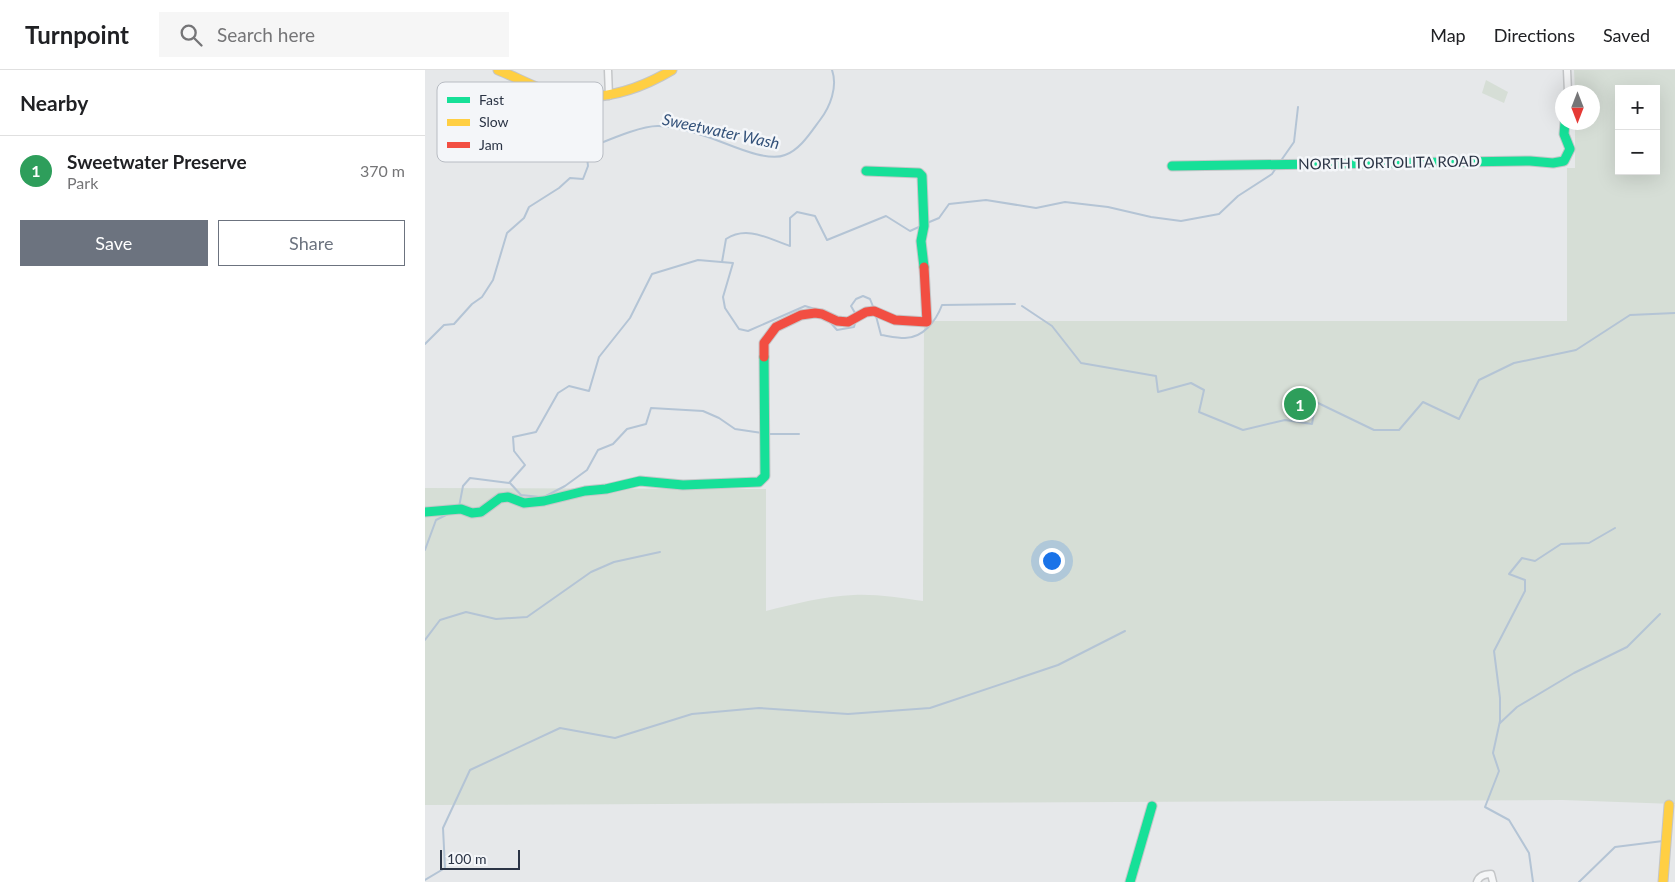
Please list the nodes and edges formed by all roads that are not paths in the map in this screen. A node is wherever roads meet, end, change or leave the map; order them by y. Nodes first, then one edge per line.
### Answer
1 (498, 70) edge
2 (608, 70) edge
3 (672, 70) edge
4 (1567, 70) edge
5 (528, 82) edge
6 (1568, 85) edge
7 (603, 96) edge
8 (609, 96) junction
9 (1564, 130) edge
10 (1173, 166) dead end
11 (866, 170) dead end
12 (425, 512) edge
13 (1669, 805) dead end
14 (1152, 806) dead end
15 (1130, 882) edge
16 (1477, 882) edge
17 (1493, 882) edge
18 (1663, 882) edge

1 - 5 street
2 - 8 street
3 - 8 street
4 - 6 street
7 - 8 street
9 - 10 street, NORTH TORTOLITA ROAD
11 - 12 street
13 - 18 street
14 - 15 street
16 - 17 street

